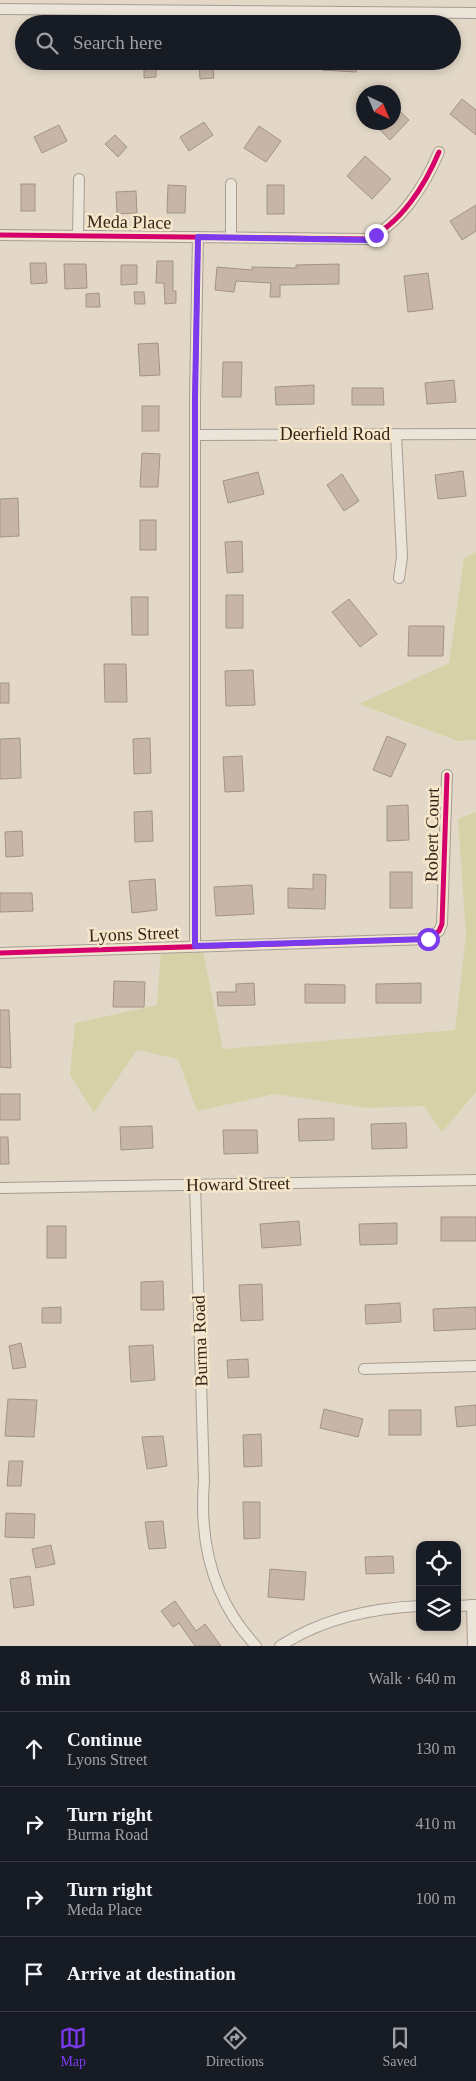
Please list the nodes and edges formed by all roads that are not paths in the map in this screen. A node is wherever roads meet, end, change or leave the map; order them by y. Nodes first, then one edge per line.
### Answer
1 (206, 5) edge
2 (0, 8) edge
3 (476, 12) edge
4 (439, 152) dead end
5 (79, 178) dead end
6 (231, 184) dead end
7 (0, 235) edge
8 (78, 236) junction
9 (198, 237) junction
10 (231, 237) junction
11 (396, 434) junction
12 (476, 434) edge
13 (195, 435) junction
14 (400, 578) dead end
15 (447, 776) dead end
16 (444, 895) joint
17 (195, 946) junction
18 (0, 953) edge
19 (476, 1180) edge
20 (195, 1184) junction
21 (0, 1188) edge
22 (476, 1366) edge
23 (364, 1369) dead end
24 (474, 1605) edge
25 (416, 1606) edge
26 (461, 1606) edge
27 (256, 1646) edge
28 (280, 1646) edge
29 (473, 1646) edge

1 - 2 street
1 - 3 street
4 - 10 street, Meda Place
5 - 8 street
6 - 10 street
7 - 8 street, Meda Place
8 - 9 street, Meda Place
9 - 10 street, Meda Place
9 - 13 street
11 - 12 street, Deerfield Road
11 - 13 street, Deerfield Road
11 - 14 street
13 - 17 street
15 - 16 street, Robert Court
16 - 17 street, Lyons Street
17 - 18 street, Lyons Street
19 - 20 street, Howard Street
20 - 21 street, Howard Street
20 - 27 street, Burma Road
22 - 23 street
24 - 26 street
24 - 29 street
25 - 28 street

